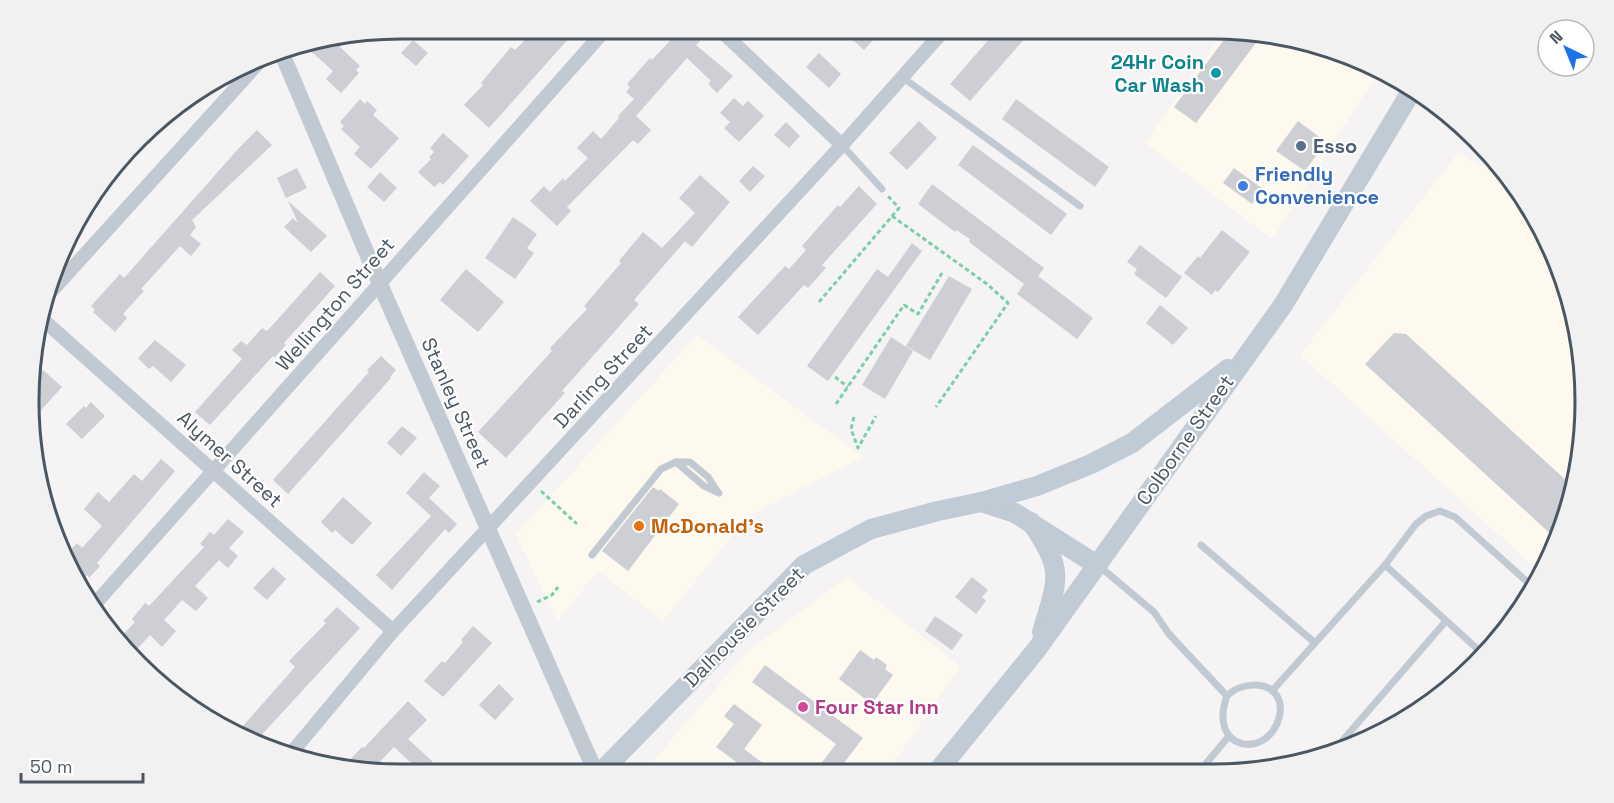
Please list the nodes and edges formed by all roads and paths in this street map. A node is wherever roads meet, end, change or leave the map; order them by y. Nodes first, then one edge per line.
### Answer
1 (597, 39) edge
2 (730, 39) edge
3 (936, 39) edge
4 (284, 58) edge
5 (250, 72) edge
6 (902, 77) junction
7 (1408, 96) edge
8 (842, 145) junction
9 (882, 189) joint
10 (1080, 206) dead end
11 (892, 216) junction
12 (942, 273) dead end
13 (380, 282) junction
14 (59, 283) edge
15 (819, 302) dead end
16 (48, 324) edge
17 (1245, 357) junction
18 (835, 377) dead end
19 (848, 387) junction
20 (836, 404) dead end
21 (936, 407) dead end
22 (876, 416) dead end
23 (854, 417) dead end
24 (214, 471) junction
25 (531, 482) junction
26 (718, 493) dead end
27 (981, 502) junction
28 (1031, 522) junction
29 (577, 524) dead end
30 (489, 527) junction
31 (1200, 546) dead end
32 (592, 555) dead end
33 (1096, 564) junction
34 (1385, 565) junction
35 (1527, 581) edge
36 (558, 587) dead end
37 (98, 600) edge
38 (524, 608) junction
39 (1446, 621) junction
40 (393, 631) junction
41 (1315, 643) junction
42 (1037, 649) junction
43 (1477, 649) edge
44 (1272, 691) junction
45 (1227, 696) junction
46 (1229, 736) junction
47 (1344, 739) edge
48 (295, 748) edge
49 (594, 764) edge
50 (607, 764) edge
51 (944, 764) edge
52 (1205, 764) edge

1 - 13 street, Wellington Street
2 - 8 street
3 - 6 street, Darling Street
4 - 13 street, Stanley Street
5 - 14 street
6 - 8 street, Darling Street
6 - 10 lane
7 - 17 main road, Colborne Street
8 - 9 lane
8 - 25 street, Darling Street
9 - 11 path
11 - 15 path
11 - 21 path
12 - 19 path
13 - 24 street, Wellington Street
13 - 30 street, Stanley Street
16 - 24 street, Alymer Street
17 - 27 main road, Dalhousie Street
17 - 33 main road, Colborne Street
18 - 19 path
19 - 20 path
22 - 23 path
24 - 37 street, Wellington Street
24 - 40 street, Alymer Street
25 - 29 path
25 - 30 street, Darling Street
26 - 32 lane
27 - 28 main road, Dalhousie Street
27 - 50 main road, Dalhousie Street
28 - 33 main road, Dalhousie Street
28 - 42 main road
30 - 38 street, Stanley Street
30 - 40 street, Darling Street
31 - 41 lane
33 - 42 main road, Colborne Street
33 - 45 lane
34 - 35 lane
34 - 39 lane
34 - 41 lane
36 - 38 path
38 - 49 street, Stanley Street
39 - 43 lane
39 - 47 lane
40 - 48 street, Darling Street
41 - 44 lane
42 - 51 main road, Colborne Street
44 - 45 lane
44 - 46 lane
45 - 46 lane
46 - 52 lane

